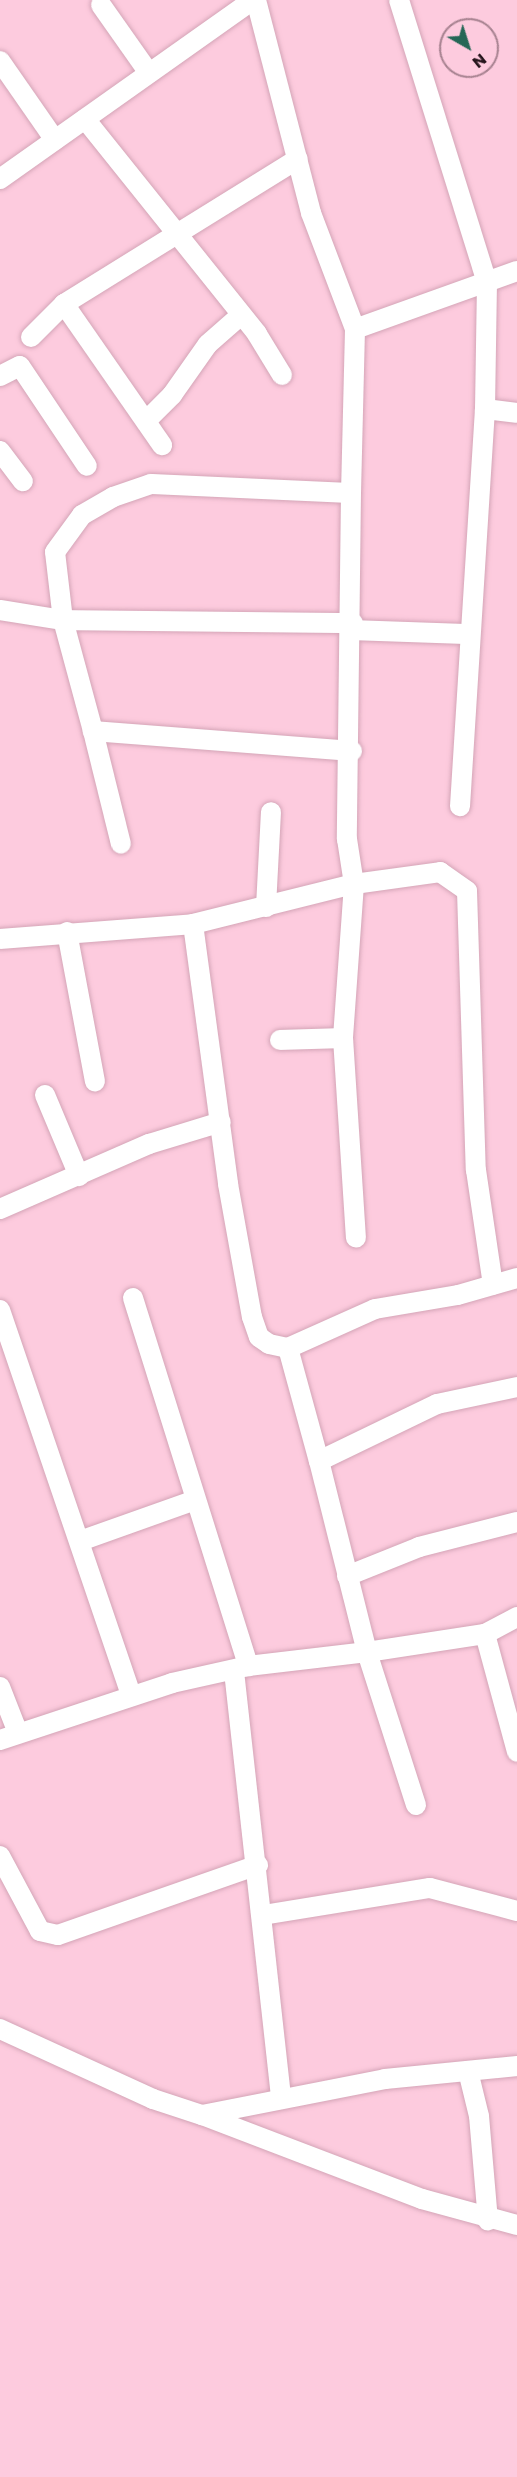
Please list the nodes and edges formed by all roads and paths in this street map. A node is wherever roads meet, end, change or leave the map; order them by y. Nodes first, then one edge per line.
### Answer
1 (254, 0) edge
2 (399, 0) edge
3 (101, 5) dead end
4 (0, 61) edge
5 (149, 73) junction
6 (85, 119) junction
7 (55, 140) junction
8 (298, 159) junction
9 (0, 179) edge
10 (176, 232) junction
11 (517, 271) edge
12 (487, 282) junction
13 (64, 304) junction
14 (242, 315) junction
15 (355, 329) junction
16 (31, 337) dead end
17 (282, 375) dead end
18 (0, 376) edge
19 (485, 410) junction
20 (517, 413) edge
21 (146, 421) junction
22 (162, 445) dead end
23 (0, 451) edge
24 (87, 466) dead end
25 (23, 481) dead end
26 (351, 493) junction
27 (0, 610) edge
28 (63, 620) junction
29 (353, 626) junction
30 (470, 634) junction
31 (93, 731) junction
32 (352, 751) junction
33 (460, 806) dead end
34 (271, 812) dead end
35 (121, 844) dead end
36 (354, 884) junction
37 (266, 907) junction
38 (193, 924) junction
39 (67, 932) junction
40 (0, 939) edge
41 (343, 1038) junction
42 (280, 1040) dead end
43 (95, 1081) dead end
44 (45, 1095) dead end
45 (221, 1122) junction
46 (79, 1176) junction
47 (0, 1209) edge
48 (356, 1238) dead end
49 (517, 1278) edge
50 (493, 1285) junction
51 (133, 1298) dead end
52 (0, 1310) edge
53 (288, 1348) junction
54 (517, 1388) edge
55 (320, 1461) junction
56 (195, 1500) junction
57 (517, 1522) edge
58 (80, 1540) junction
59 (347, 1576) junction
60 (517, 1617) edge
61 (485, 1634) junction
62 (367, 1652) junction
63 (241, 1668) junction
64 (0, 1687) edge
65 (131, 1695) junction
66 (9, 1737) edge
67 (517, 1752) edge
68 (416, 1805) dead end
69 (0, 1856) edge
70 (258, 1865) junction
71 (517, 1911) edge
72 (263, 1915) junction
73 (0, 2030) edge
74 (517, 2067) edge
75 (468, 2071) junction
76 (281, 2098) junction
77 (202, 2115) junction
78 (488, 2221) junction
79 (517, 2225) edge

1 - 5 street
1 - 8 street
2 - 12 street
3 - 5 street
4 - 7 street
5 - 6 street
6 - 7 street
6 - 10 street
7 - 9 street
8 - 10 street
8 - 15 street
10 - 13 street
10 - 14 street
11 - 12 street
12 - 15 street
12 - 19 street
13 - 16 street
13 - 21 street
14 - 17 street
14 - 21 street
15 - 26 street
18 - 24 street
19 - 20 street
19 - 30 street
21 - 22 street
23 - 25 street
26 - 28 street
26 - 29 street
27 - 28 street
28 - 29 street
28 - 31 street
29 - 30 street
29 - 32 street
30 - 33 street
31 - 32 street
31 - 35 street
32 - 36 street
34 - 37 street
36 - 37 street
36 - 41 street
36 - 50 street
37 - 38 street
38 - 39 street
38 - 45 street
39 - 40 street
39 - 43 street
41 - 42 street
41 - 48 street
44 - 46 street
45 - 46 street
45 - 53 street
46 - 47 street
49 - 50 street
50 - 53 street
51 - 56 street
52 - 58 street
53 - 55 street
54 - 55 street
55 - 59 street
56 - 58 street
56 - 63 street
57 - 59 street
58 - 65 street
59 - 62 street
60 - 61 street
61 - 62 street
61 - 67 street
62 - 63 street
62 - 68 street
63 - 65 street
63 - 70 street
64 - 66 street
65 - 66 street
69 - 70 street
70 - 72 street
71 - 72 street
72 - 76 street
73 - 77 street
74 - 75 street
75 - 76 street
75 - 78 street
76 - 77 street
77 - 78 street
78 - 79 street

